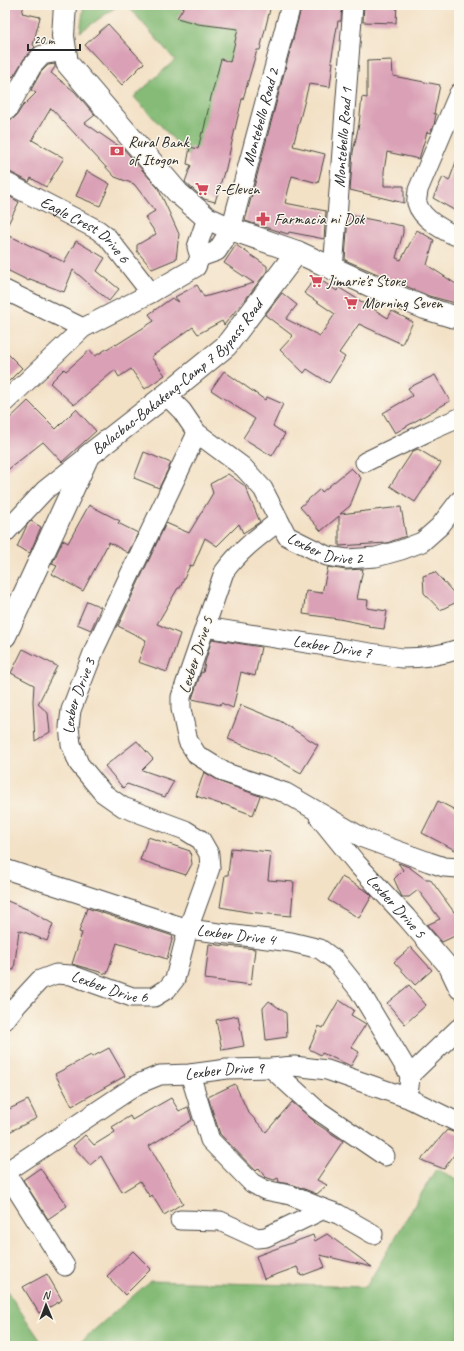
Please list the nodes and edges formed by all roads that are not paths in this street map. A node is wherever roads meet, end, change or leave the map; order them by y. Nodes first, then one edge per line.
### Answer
1 (65, 5) edge
2 (291, 5) edge
3 (353, 5) edge
4 (65, 50) junction
5 (459, 92) edge
6 (8, 109) dead end
7 (5, 182) edge
8 (207, 218) junction
9 (232, 229) junction
10 (459, 237) edge
11 (297, 252) junction
12 (200, 257) junction
13 (333, 270) junction
14 (5, 290) edge
15 (151, 293) junction
16 (459, 317) edge
17 (83, 328) junction
18 (166, 395) junction
19 (5, 402) edge
20 (459, 418) edge
21 (197, 432) junction
22 (88, 456) junction
23 (365, 462) dead end
24 (459, 501) edge
25 (278, 521) junction
26 (5, 533) edge
27 (205, 627) junction
28 (5, 636) edge
29 (459, 649) edge
30 (313, 808) junction
31 (459, 868) edge
32 (5, 869) edge
33 (188, 929) junction
34 (459, 989) edge
35 (5, 1020) edge
36 (459, 1028) edge
37 (271, 1068) junction
38 (190, 1074) junction
39 (410, 1075) junction
40 (408, 1098) junction
41 (459, 1123) edge
42 (385, 1156) dead end
43 (6, 1172) edge
44 (324, 1209) junction
45 (180, 1220) dead end
46 (373, 1234) dead end
47 (65, 1266) dead end

1 - 4 main road
2 - 9 street, Montebello Road 2
3 - 13 street, Montebello Road 1
4 - 6 street
4 - 8 main road
5 - 10 street
7 - 15 street, Eagle Crest Drive 6
8 - 9 main road
8 - 12 street
9 - 11 main road
9 - 12 street, Montebello Road 2
11 - 13 main road
11 - 18 main road, Balacbac-Bakakeng-Camp 7 Bypass Road
12 - 15 street
13 - 16 main road
14 - 17 street
15 - 17 street
17 - 19 street
18 - 21 street, Lexber Drive 2
18 - 22 main road, Balacbac-Bakakeng-Camp 7 Bypass Road
20 - 23 street
21 - 25 street, Lexber Drive 2
21 - 33 street, Lexber Drive 3
22 - 26 street
22 - 28 main road, Balacbac-Bakakeng-Camp 7 Bypass Road
24 - 25 street, Lexber Drive 2
25 - 27 street, Lexber Drive 5
27 - 29 street, Lexber Drive 7
27 - 30 street, Lexber Drive 5
30 - 31 street, Lexber Drive 5
30 - 34 street, Lexber Drive 5
32 - 33 street, Lexber Drive 4
33 - 35 street, Lexber Drive 6
33 - 39 street, Lexber Drive 4
36 - 39 street
37 - 38 street, Lexber Drive 9
37 - 40 street, Lexber Drive 9
37 - 42 street
38 - 43 street, Lexber Drive 9
38 - 44 street
39 - 40 street
40 - 41 street, Lexber Drive 9
43 - 47 street
44 - 45 street
44 - 46 street

